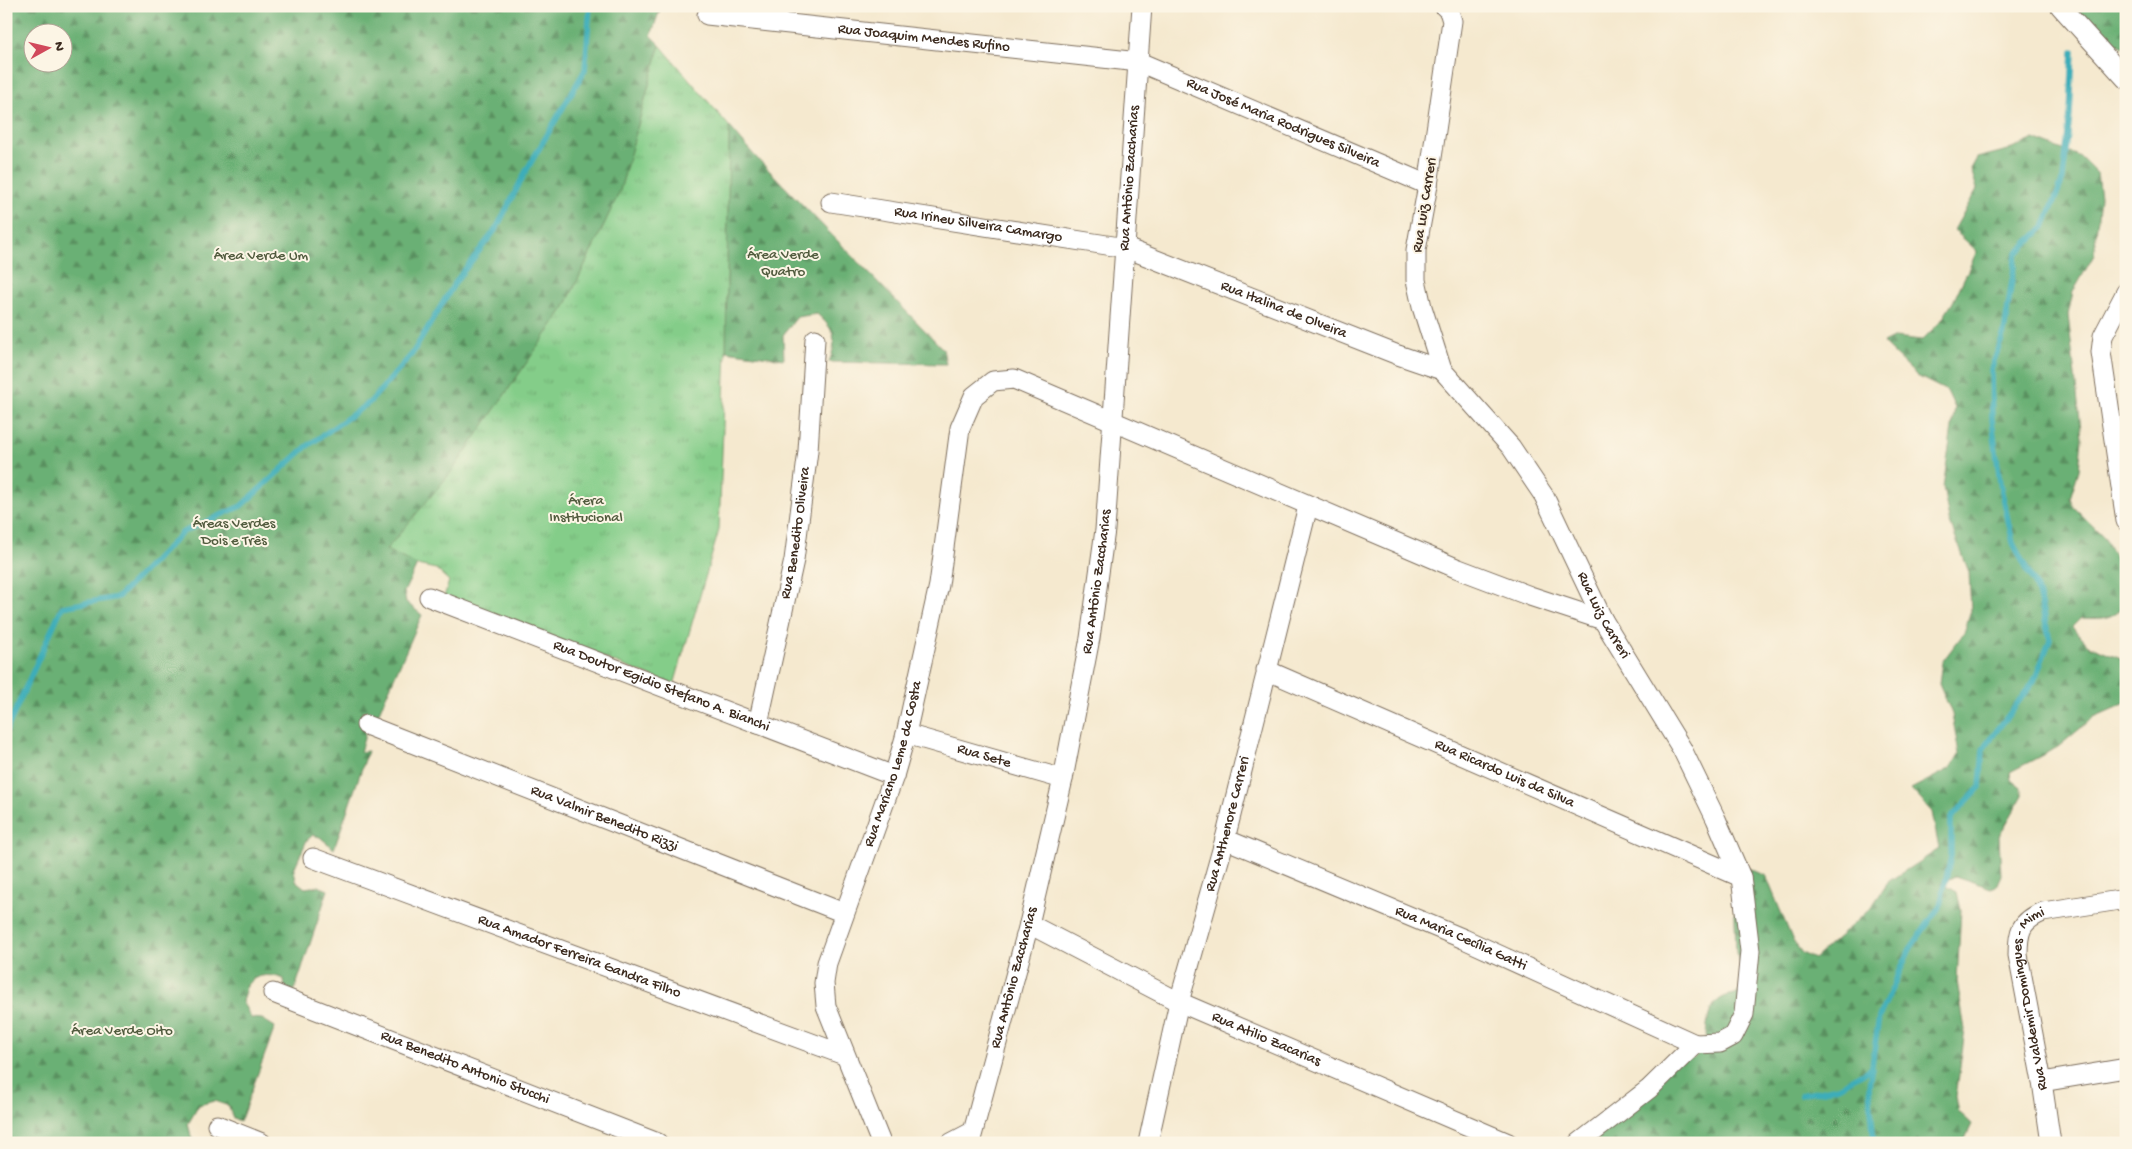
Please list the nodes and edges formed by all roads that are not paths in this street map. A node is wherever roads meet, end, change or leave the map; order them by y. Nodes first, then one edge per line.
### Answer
1 (1142, 6) edge
2 (2060, 6) edge
3 (1448, 14) edge
4 (707, 15) dead end
5 (1139, 62) junction
6 (2126, 79) edge
7 (1428, 185) junction
8 (831, 202) dead end
9 (1126, 248) junction
10 (2126, 292) edge
11 (815, 339) dead end
12 (1442, 370) junction
13 (1113, 422) junction
14 (1308, 506) junction
15 (2126, 521) edge
16 (429, 598) dead end
17 (1603, 620) junction
18 (1266, 670) junction
19 (758, 724) junction
20 (366, 725) dead end
21 (906, 734) junction
22 (894, 776) junction
23 (1063, 779) junction
24 (1225, 839) junction
25 (313, 858) dead end
26 (1741, 876) junction
27 (2126, 899) edge
28 (844, 913) junction
29 (1029, 924) junction
30 (273, 994) dead end
31 (1179, 1002) junction
32 (1695, 1044) junction
33 (844, 1055) junction
34 (2126, 1068) edge
35 (2042, 1082) junction
36 (217, 1125) dead end
37 (971, 1138) edge
38 (262, 1143) edge
39 (658, 1143) edge
40 (881, 1143) edge
41 (951, 1143) edge
42 (1148, 1143) edge
43 (1508, 1143) edge
44 (1579, 1143) edge
45 (2051, 1143) edge

1 - 5 street, Rua Antônio Zaccharias
2 - 6 street
3 - 7 street, Rua Luiz Carreri
4 - 5 street, Rua Joaquim Mendes Rufino
5 - 7 street, Rua José Maria Rodrigues Silveira
5 - 9 street, Rua Antônio Zaccharias
7 - 12 street, Rua Luiz Carreri
8 - 9 street, Rua Irineu Silveira Camargo
9 - 12 street, Rua Italina de Olveira
9 - 13 street, Rua Antônio Zaccharias
10 - 15 street
11 - 19 street, Rua Benedito Oliveira
12 - 17 street, Rua Luiz Carreri
13 - 14 street
13 - 21 street, Rua Mariano Leme da Costa
13 - 23 street, Rua Antônio Zaccharias
14 - 17 street
14 - 18 street, Rua Anthenore Carreri
16 - 19 street, Rua Doutor Egidio Stefano A. Bianchi
17 - 26 street, Rua Luiz Carreri
18 - 24 street, Rua Anthenore Carreri
18 - 26 street, Rua Ricardo Luis da Silva
19 - 22 street, Rua Doutor Egidio Stefano A. Bianchi
20 - 28 street, Rua Valmir Benedito Rizzi
21 - 22 street, Rua Mariano Leme da Costa
21 - 23 street, Rua Sete
22 - 28 street, Rua Mariano Leme da Costa
23 - 29 street, Rua Antônio Zaccharias
24 - 31 street, Rua Anthenore Carreri
24 - 32 street, Rua Maria Cecília Gatti
25 - 33 street, Rua Amador Ferreira Gandra Filho
26 - 32 street, Rua Luiz Carreri
27 - 35 street, Rua Valdemir Domingues - Mimi
28 - 33 street, Rua Mariano Leme da Costa
29 - 31 street, Rua Atilio Zacarias
29 - 37 street, Rua Antônio Zaccharias
30 - 39 street, Rua Benedito Antonio Stucchi
31 - 42 street, Rua Anthenore Carreri
31 - 43 street, Rua Atilio Zacarias
32 - 44 street
33 - 40 street, Rua Mariano Leme da Costa
34 - 35 street
35 - 45 street, Rua Valdemir Domingues - Mimi
36 - 38 street
37 - 41 street

